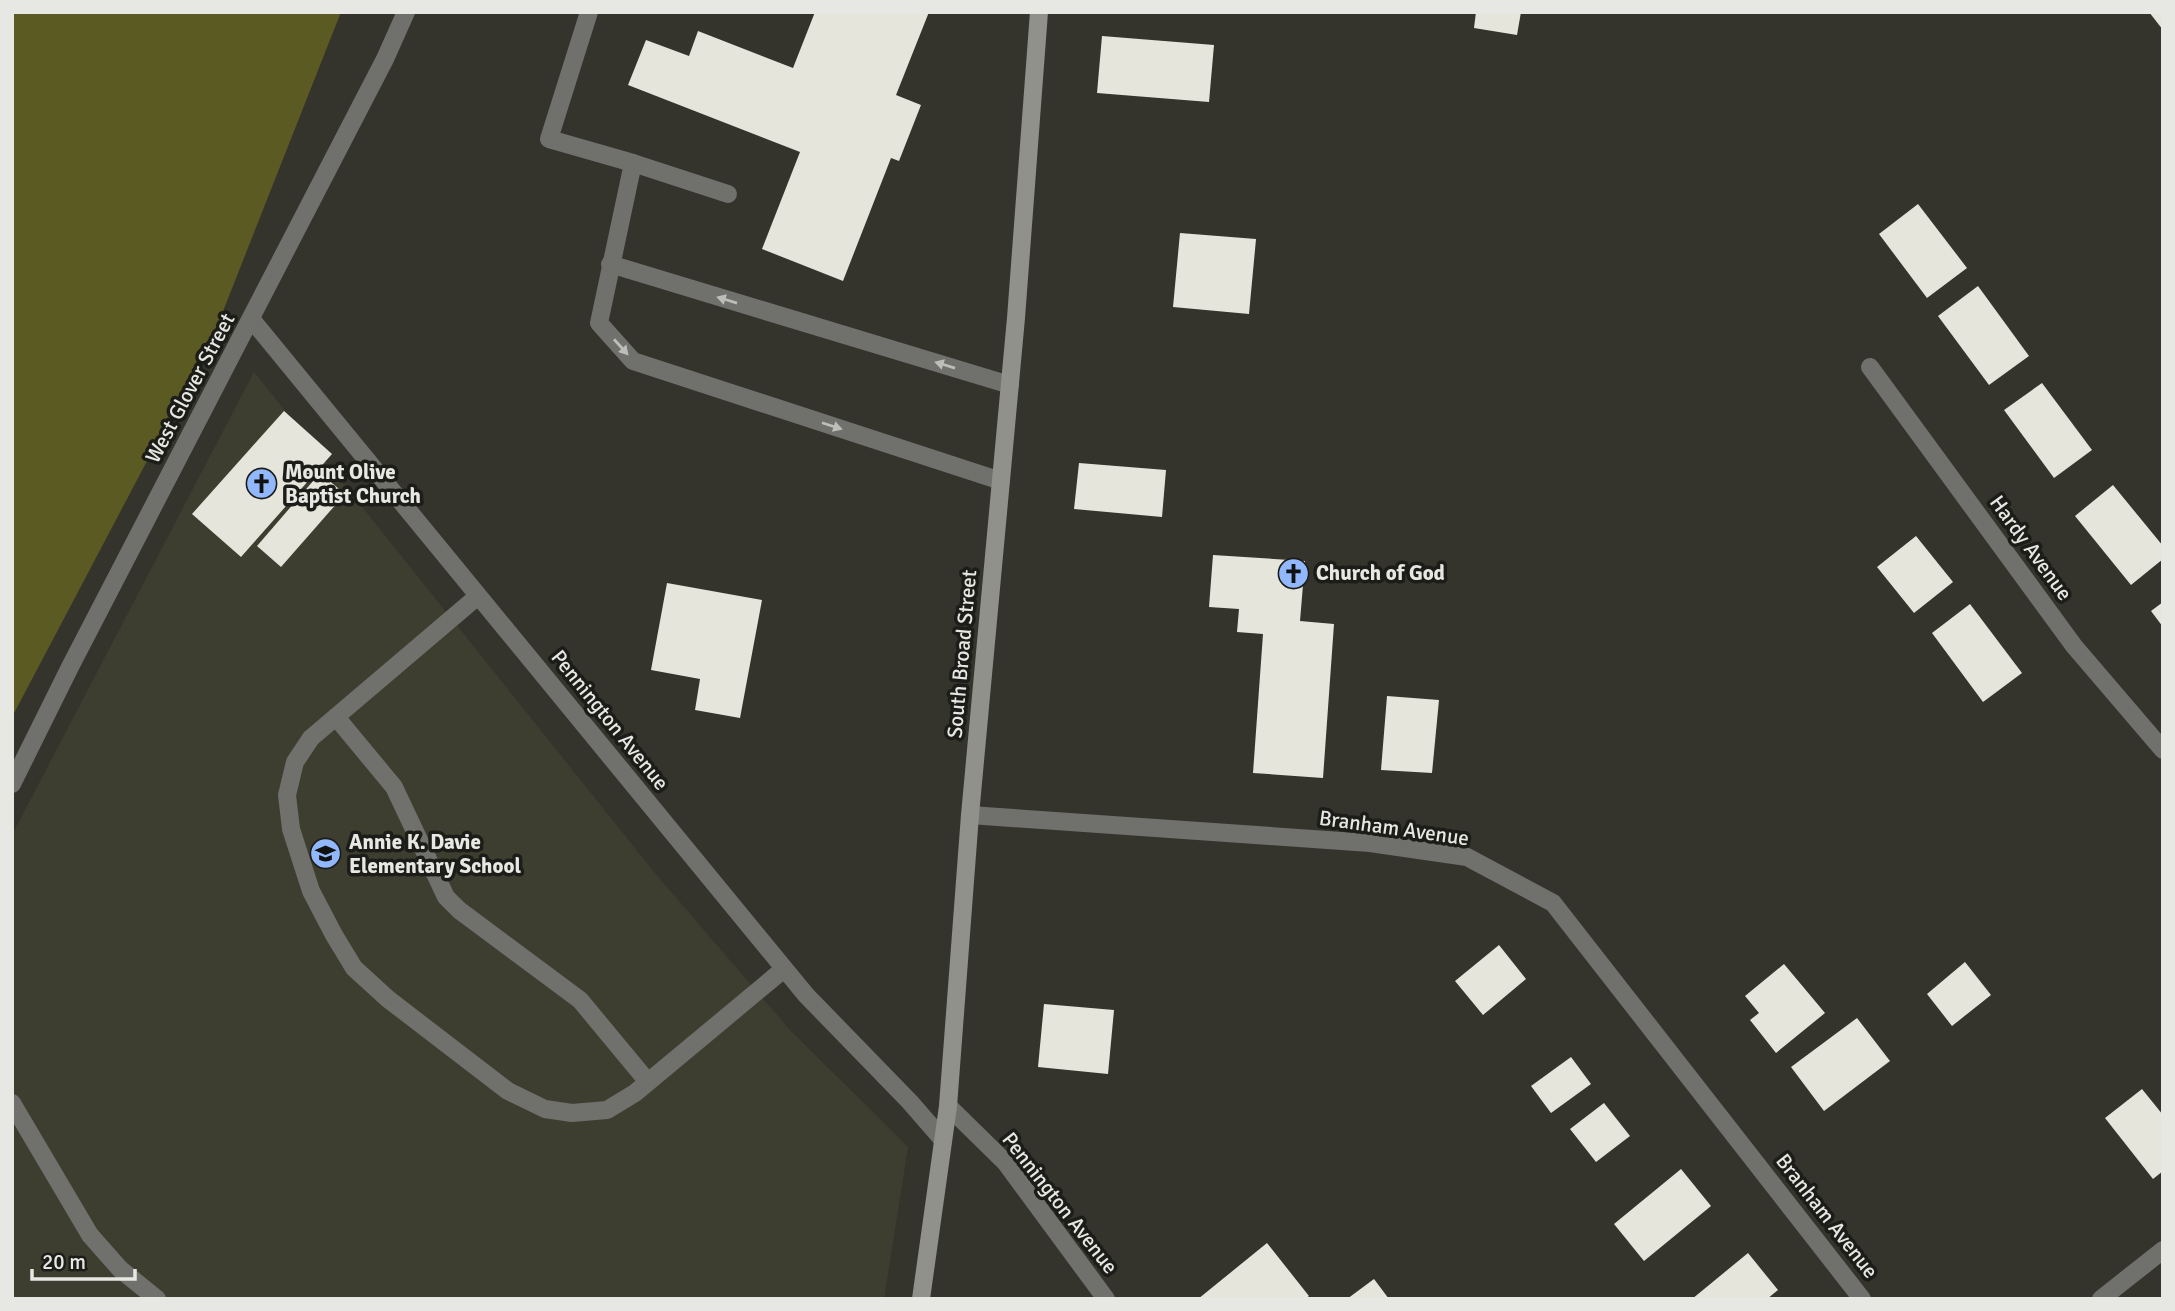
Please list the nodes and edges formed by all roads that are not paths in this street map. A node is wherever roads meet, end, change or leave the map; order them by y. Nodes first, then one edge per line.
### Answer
1 (406, 12) edge
2 (589, 12) edge
3 (1039, 12) edge
4 (633, 163) junction
5 (728, 194) dead end
6 (610, 264) junction
7 (252, 320) junction
8 (1870, 367) dead end
9 (1010, 385) junction
10 (1001, 481) junction
11 (478, 596) junction
12 (336, 717) junction
13 (2163, 750) edge
14 (12, 784) edge
15 (970, 815) junction
16 (784, 969) junction
17 (648, 1082) junction
18 (12, 1103) edge
19 (948, 1106) junction
20 (943, 1140) junction
21 (2163, 1250) edge
22 (157, 1299) edge
23 (921, 1299) edge
24 (1106, 1299) edge
25 (1862, 1299) edge
26 (2101, 1299) edge

1 - 7 street, West Glover Street
2 - 4 street
3 - 9 main road, South Broad Street
4 - 5 street
4 - 6 street
9 -> 6 street
6 -> 10 street
7 - 11 street, Pennington Avenue
7 - 14 street, West Glover Street
8 - 13 street, Hardy Avenue
9 - 10 main road, South Broad Street
10 - 15 main road, South Broad Street
11 - 12 street
11 - 16 street, Pennington Avenue
12 - 17 street
12 - 17 street
15 - 19 main road, South Broad Street
15 - 25 street, Branham Avenue
16 - 17 street
16 - 20 street, Pennington Avenue
18 - 22 street
19 - 20 main road, South Broad Street
19 - 24 street, Pennington Avenue
20 - 23 main road, South Broad Street
21 - 26 street

